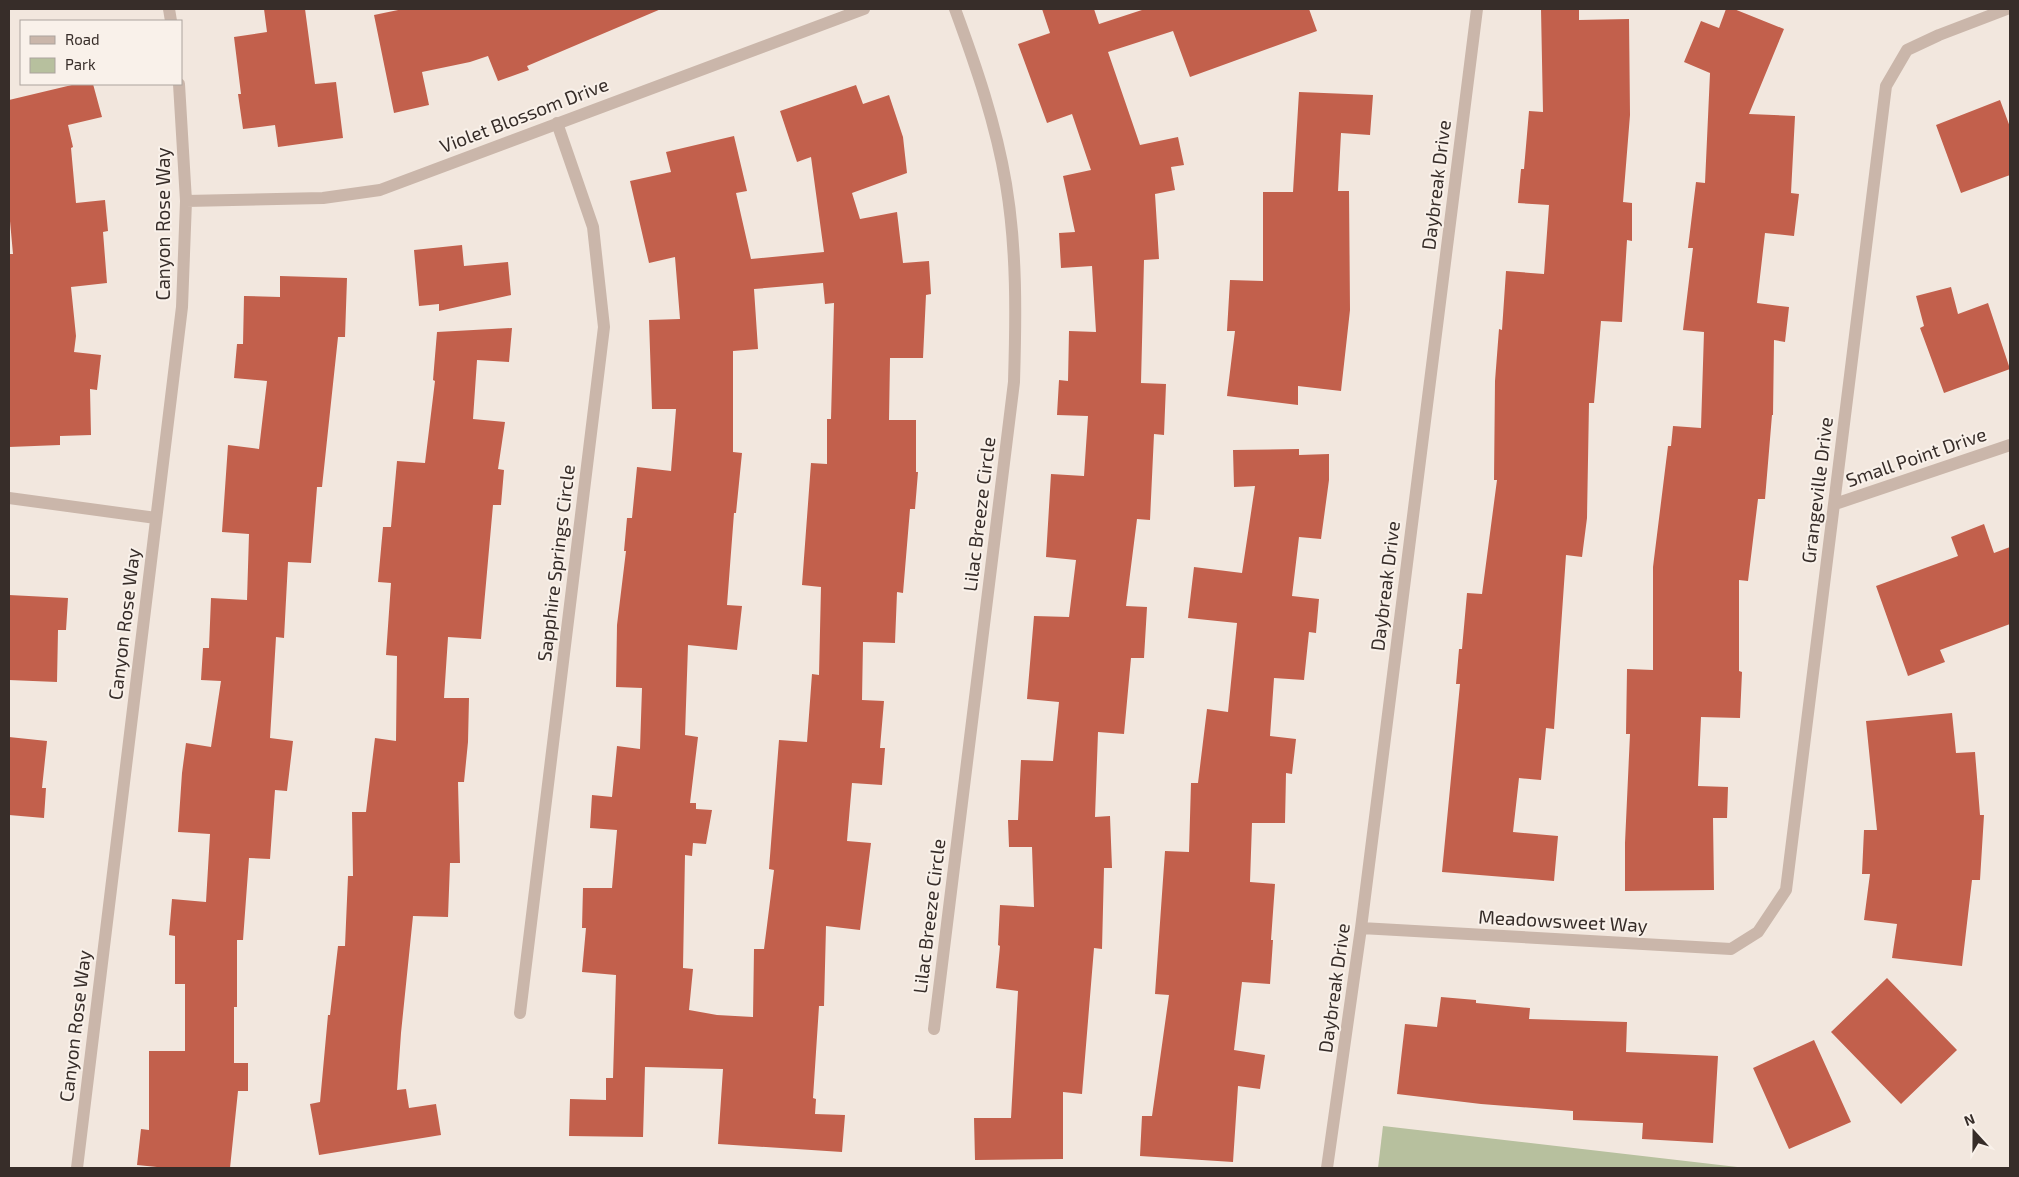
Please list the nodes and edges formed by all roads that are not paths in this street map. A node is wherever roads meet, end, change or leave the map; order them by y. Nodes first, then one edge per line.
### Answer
1 (864, 9) edge
2 (955, 9) edge
3 (1477, 9) edge
4 (2007, 9) edge
5 (179, 85) edge
6 (557, 122) junction
7 (186, 201) junction
8 (2010, 445) edge
9 (9, 498) edge
10 (1834, 504) junction
11 (156, 518) junction
12 (1361, 928) junction
13 (1758, 932) joint
14 (520, 1013) dead end
15 (934, 1029) dead end
16 (77, 1168) edge
17 (1326, 1168) edge

1 - 6 street, Violet Blossom Drive
2 - 15 street, Lilac Breeze Circle
3 - 12 street, Daybreak Drive
4 - 10 street, Grangeville Drive
5 - 7 street, Canyon Rose Way
6 - 7 street, Violet Blossom Drive
6 - 14 street, Sapphire Springs Circle
7 - 11 street, Canyon Rose Way
8 - 10 street, Small Point Drive
9 - 11 street
10 - 13 street, Grangeville Drive
11 - 16 street, Canyon Rose Way
12 - 13 street, Meadowsweet Way
12 - 17 street, Daybreak Drive

